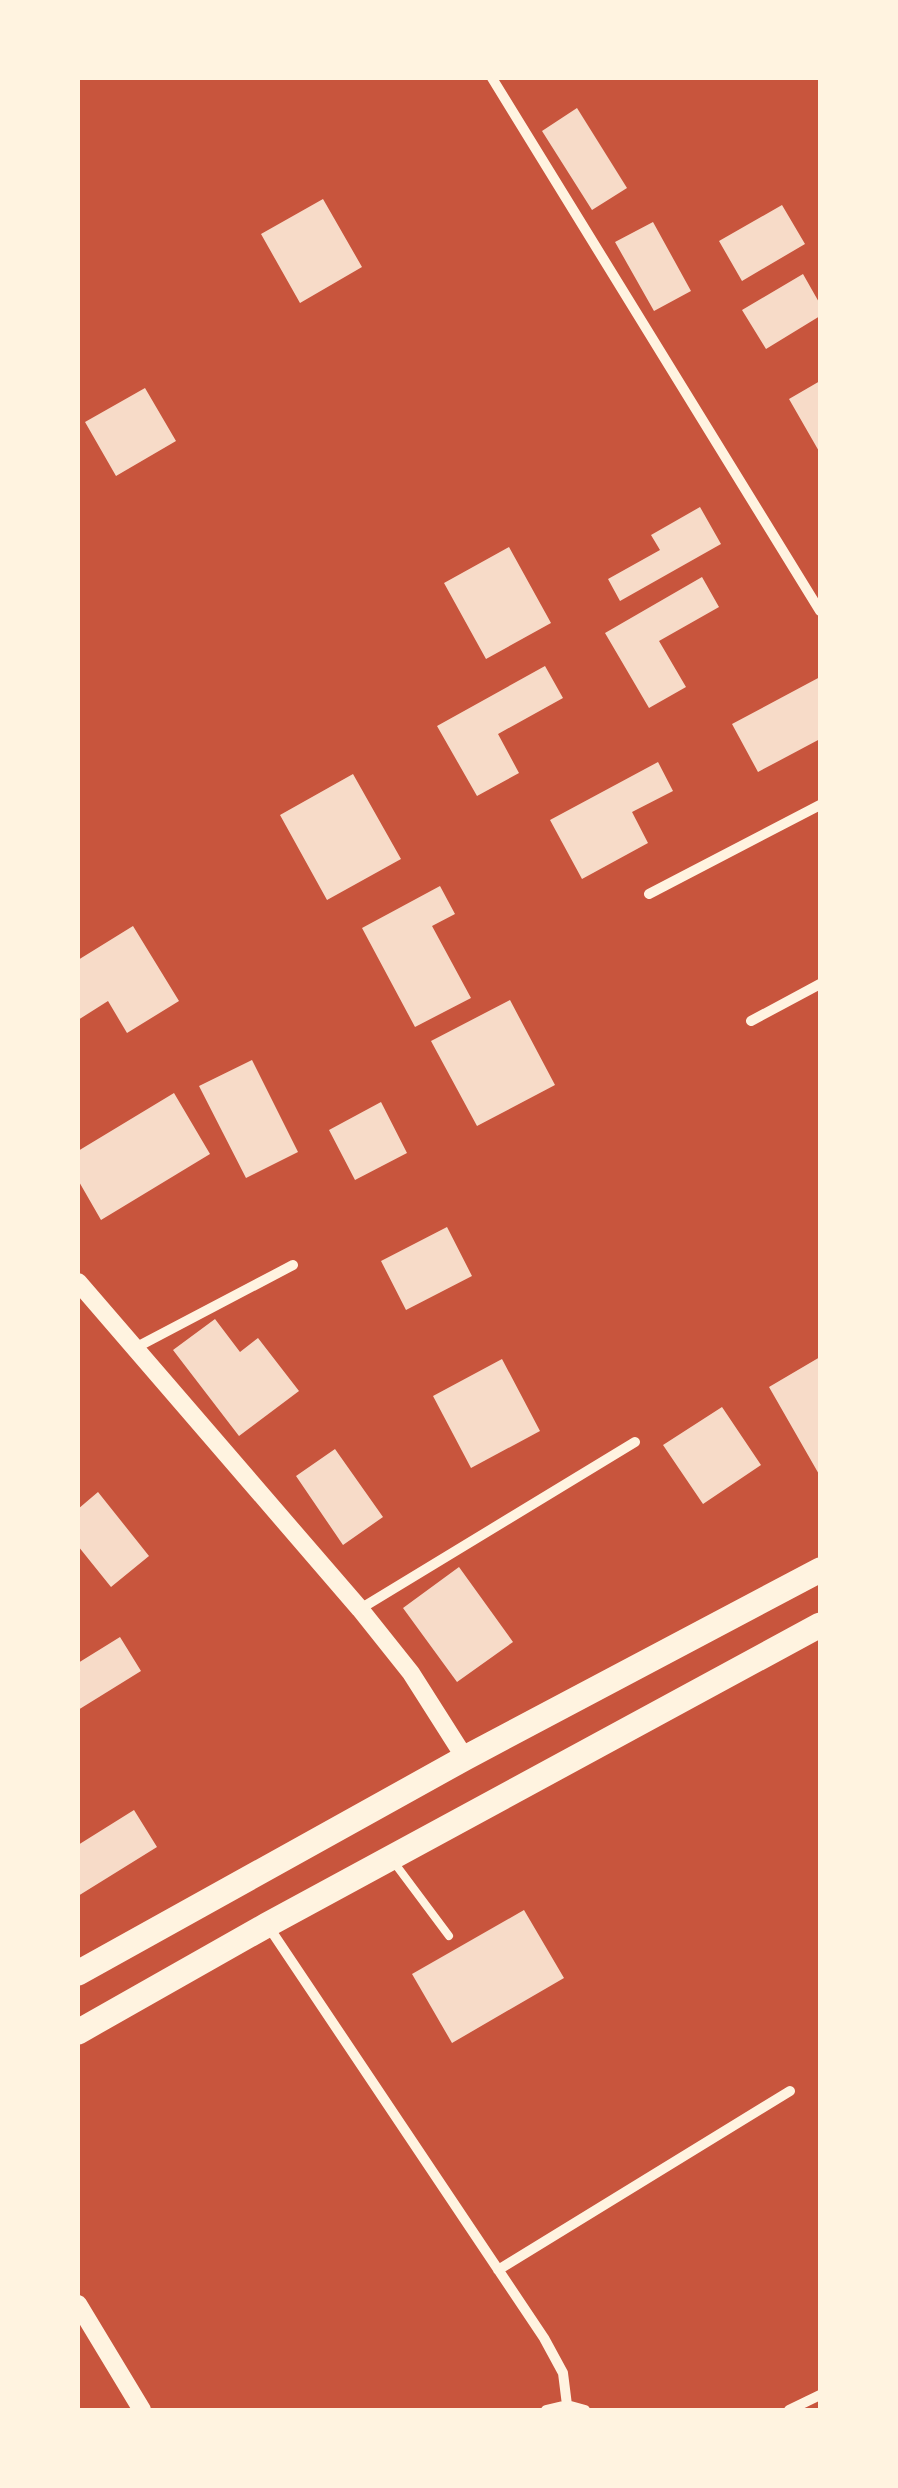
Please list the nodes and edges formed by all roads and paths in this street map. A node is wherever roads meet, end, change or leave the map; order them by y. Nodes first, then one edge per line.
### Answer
1 (492, 78) edge
2 (820, 610) edge
3 (820, 805) edge
4 (649, 894) dead end
5 (820, 984) edge
6 (751, 1021) dead end
7 (293, 1265) dead end
8 (78, 1282) edge
9 (135, 1348) junction
10 (635, 1442) dead end
11 (820, 1570) edge
12 (360, 1608) junction
13 (820, 1625) edge
14 (465, 1758) junction
15 (391, 1858) junction
16 (267, 1925) junction
17 (449, 1936) dead end
18 (78, 1973) edge
19 (78, 2032) edge
20 (790, 2091) dead end
21 (498, 2270) junction
22 (78, 2304) edge
23 (820, 2395) edge
24 (567, 2406) junction
25 (142, 2410) edge
26 (546, 2410) edge
27 (585, 2410) edge
28 (788, 2410) edge

1 - 2 street
3 - 4 street
5 - 6 street
7 - 9 street
8 - 9 street
9 - 12 street
10 - 12 street
11 - 14 main road
12 - 14 street
13 - 15 main road
14 - 18 main road
15 - 16 main road
15 - 17 lane
16 - 19 main road
16 - 21 street
20 - 21 street
21 - 24 street
22 - 25 street
23 - 28 street
24 - 26 street
24 - 27 street

